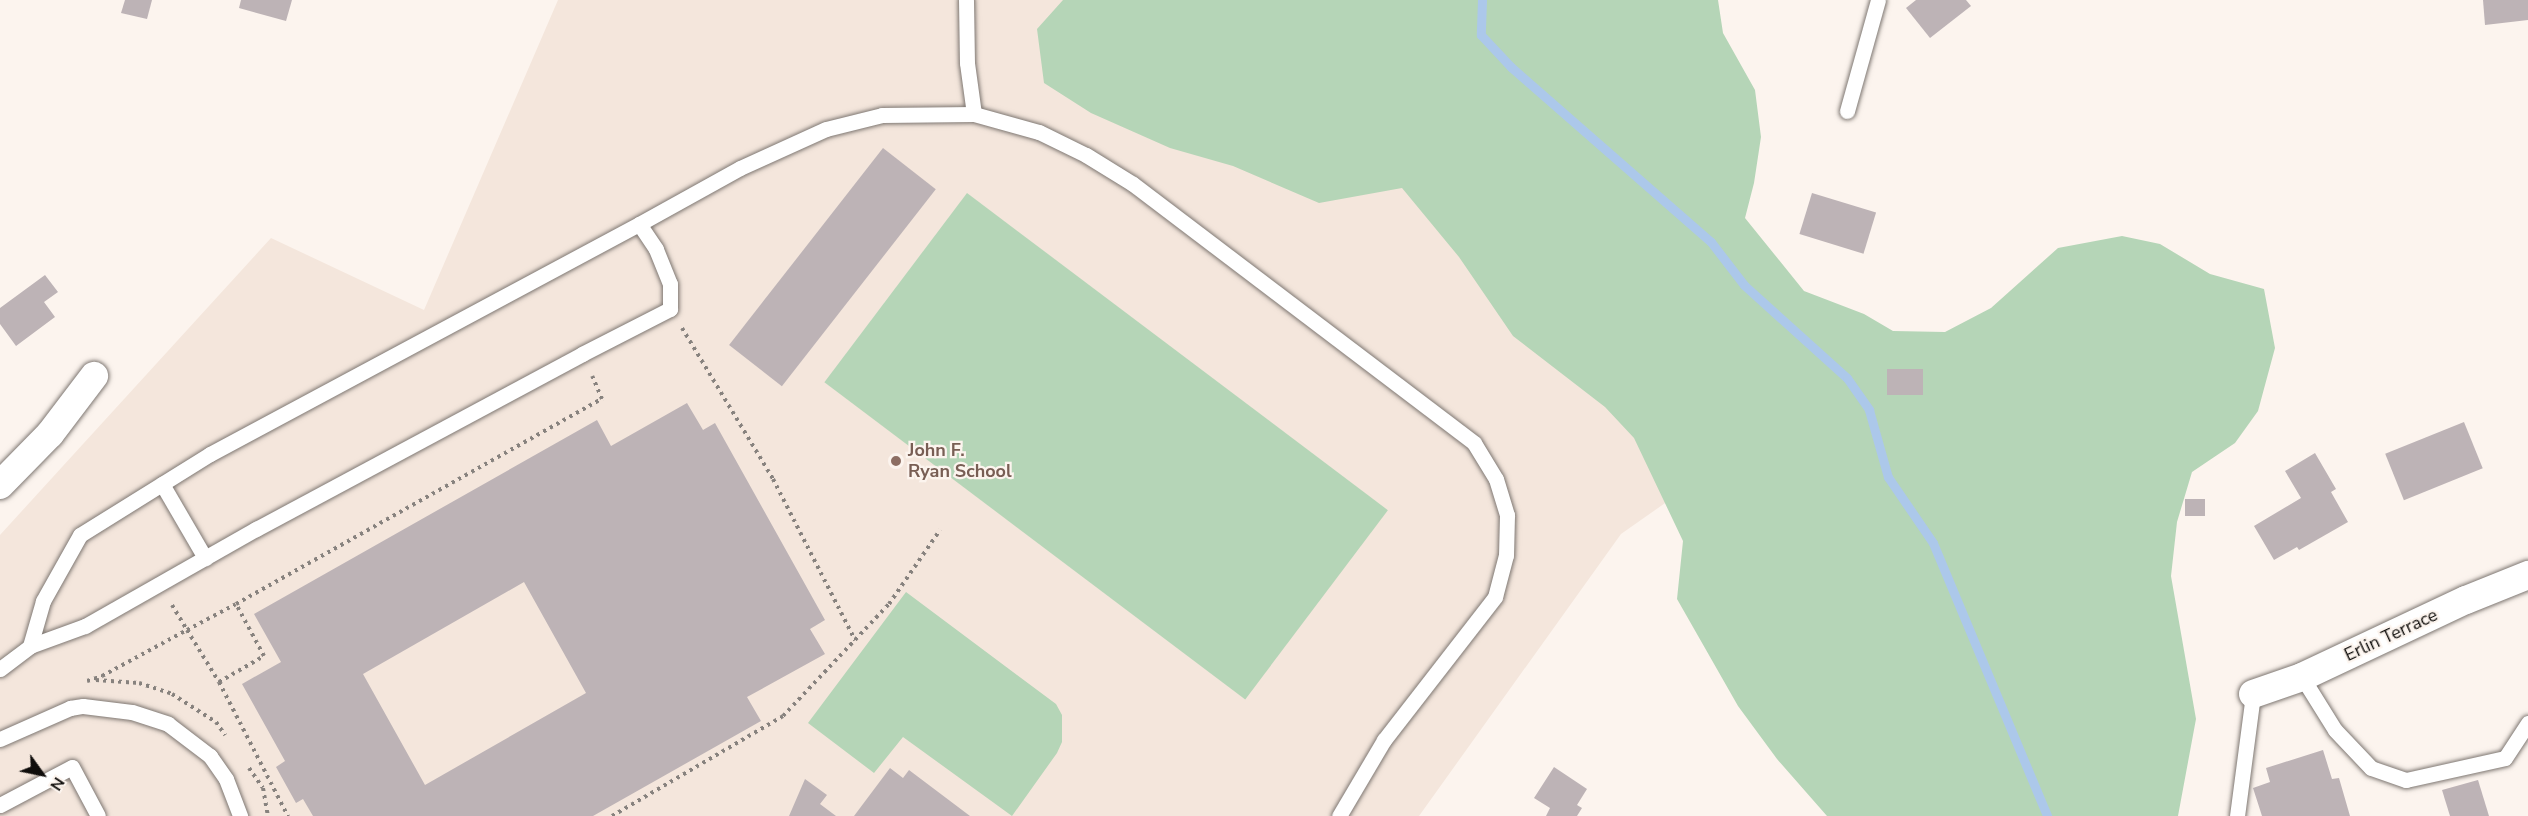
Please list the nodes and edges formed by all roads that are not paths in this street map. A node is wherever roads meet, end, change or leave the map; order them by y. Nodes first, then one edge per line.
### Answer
1 (966, 0) edge
2 (1878, 0) edge
3 (1847, 111) dead end
4 (974, 114) junction
5 (639, 224) junction
6 (94, 376) dead end
7 (162, 484) junction
8 (0, 485) edge
9 (206, 558) junction
10 (2528, 575) edge
11 (30, 646) junction
12 (0, 669) edge
13 (2302, 677) junction
14 (2253, 694) joint
15 (2528, 723) edge
16 (0, 739) edge
17 (0, 805) edge
18 (98, 816) edge
19 (240, 816) edge
20 (1339, 816) edge
21 (2237, 816) edge

1 - 4 lane
2 - 3 lane
4 - 5 lane
4 - 20 lane
5 - 7 lane
5 - 9 lane
6 - 8 street
7 - 9 lane
7 - 11 lane
9 - 11 lane
10 - 13 street, Erlin Terrace
11 - 12 lane
13 - 14 street, Erlin Terrace
13 - 15 lane
14 - 21 lane
16 - 19 lane
17 - 18 lane

